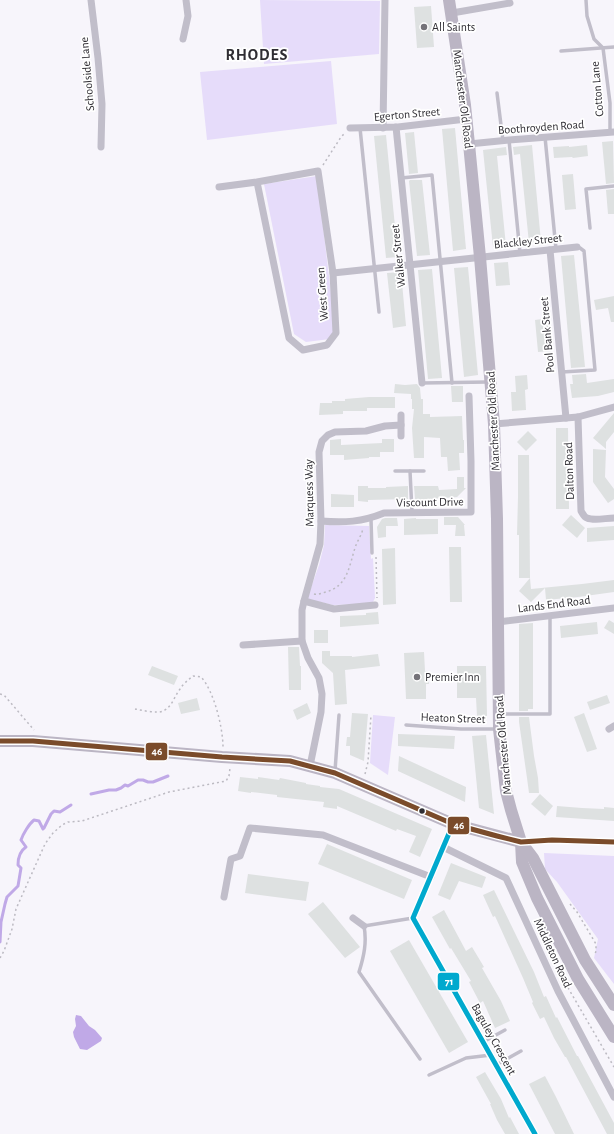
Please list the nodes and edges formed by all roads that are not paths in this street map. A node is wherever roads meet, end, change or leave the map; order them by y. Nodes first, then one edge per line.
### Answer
1 (91, 0) edge
2 (186, 0) edge
3 (384, 0) edge
4 (449, 0) edge
5 (586, 0) edge
6 (510, 3) dead end
7 (452, 13) junction
8 (183, 39) dead end
9 (603, 48) junction
10 (614, 48) edge
11 (561, 51) dead end
12 (497, 93) dead end
13 (466, 119) junction
14 (350, 128) road end
15 (360, 128) junction
16 (383, 128) junction
17 (396, 128) junction
18 (612, 132) edge
19 (545, 137) junction
20 (506, 140) junction
21 (469, 144) junction
22 (101, 147) dead end
23 (401, 178) junction
24 (257, 182) junction
25 (614, 186) edge
26 (219, 187) dead end
27 (590, 228) dead end
28 (577, 247) joint
29 (553, 249) junction
30 (520, 253) junction
31 (480, 257) junction
32 (440, 262) junction
33 (410, 265) junction
34 (374, 268) junction
35 (333, 273) junction
36 (379, 312) dead end
37 (562, 372) junction
38 (452, 382) junction
39 (491, 382) junction
40 (422, 383) joint
41 (469, 396) dead end
42 (614, 407) edge
43 (401, 415) dead end
44 (578, 417) junction
45 (566, 418) junction
46 (494, 424) junction
47 (401, 425) junction
48 (401, 436) dead end
49 (395, 471) dead end
50 (410, 471) junction
51 (424, 471) dead end
52 (412, 512) junction
53 (614, 518) edge
54 (371, 519) junction
55 (321, 521) junction
56 (372, 553) road end
57 (304, 601) junction
58 (375, 605) road end
59 (614, 608) edge
60 (550, 616) junction
61 (498, 622) junction
62 (302, 641) junction
63 (243, 645) dead end
64 (499, 714) junction
65 (339, 715) dead end
66 (406, 725) dead end
67 (499, 729) junction
68 (0, 741) edge
69 (310, 766) junction
70 (335, 773) junction
71 (453, 824) junction
72 (521, 842) junction
73 (614, 842) edge
74 (443, 848) junction
75 (430, 877) junction
76 (224, 897) dead end
77 (353, 918) dead end
78 (413, 918) junction
79 (364, 926) junction
80 (614, 1004) edge
81 (505, 1030) dead end
82 (614, 1037) edge
83 (483, 1042) junction
84 (521, 1052) dead end
85 (491, 1055) junction
86 (420, 1058) dead end
87 (496, 1065) junction
88 (429, 1075) dead end
89 (614, 1097) edge
90 (535, 1134) edge

1 - 22 street, Schoolside Lane
2 - 8 street
3 - 16 street
4 - 7 main road, Manchester Old Road
5 - 9 lane, Cotton Lane
6 - 7 street
7 - 13 main road, Manchester Old Road
9 - 10 lane
9 - 11 lane
9 - 18 lane, Cotton Lane
12 - 20 lane
13 - 17 street, Egerton Street
13 - 21 main road, Manchester Old Road
14 - 15 street, Egerton Street
15 - 16 street, Egerton Street
15 - 34 lane
16 - 17 street, Egerton Street
17 - 23 street, Walker Street
18 - 19 street, Boothroyden Road
19 - 20 street, Boothroyden Road
19 - 29 lane
20 - 21 street, Boothroyden Road
20 - 30 lane
21 - 31 main road, Manchester Old Road
23 - 32 lane
23 - 33 street, Walker Street
24 - 26 street
24 - 35 street, West Green
24 - 35 street, West Green
25 - 27 lane
28 - 29 street, Blackley Street
28 - 37 lane
29 - 30 street, Blackley Street
29 - 37 street, Pool Bank Street
30 - 31 street, Blackley Street
31 - 32 street, Blackley Street
31 - 39 main road, Manchester Old Road
32 - 33 street, Blackley Street
32 - 38 lane
33 - 34 street, Blackley Street
33 - 40 street, Walker Street
34 - 35 street, Blackley Street
34 - 36 lane
37 - 45 street, Pool Bank Street
38 - 39 lane
38 - 40 lane
39 - 46 main road, Manchester Old Road
41 - 52 street, Viscount Drive
42 - 44 street
43 - 47 street
44 - 45 street
44 - 53 street, Dalton Road
45 - 46 street
46 - 61 main road, Manchester Old Road
47 - 48 street
47 - 55 street, Marquess Way
49 - 50 lane
50 - 51 lane
50 - 52 lane
52 - 54 street, Viscount Drive
54 - 55 street, Viscount Drive
54 - 56 lane
55 - 57 street, Marquess Way
57 - 58 street
57 - 62 street, Marquess Way
59 - 60 street, Lands End Road
60 - 61 street, Lands End Road
60 - 64 lane
61 - 64 main road, Manchester Old Road
62 - 63 street
62 - 69 street, Marquess Way
64 - 67 main road, Manchester Old Road
65 - 70 lane
66 - 67 lane, Heaton Street
67 - 72 main road, Manchester Old Road
68 - 69 main road
69 - 70 main road
70 - 71 main road
71 - 72 main road
71 - 74 street
72 - 73 street
72 - 80 main road, Manchester Old Road
72 - 82 main road, Manchester Old Road
74 - 75 street
74 - 89 street, Middleton Road
75 - 76 street
75 - 78 street
77 - 79 street
78 - 79 lane
78 - 83 street, Baguley Crescent
79 - 86 lane
81 - 83 lane
83 - 85 street, Baguley Crescent
84 - 87 lane
85 - 87 street, Baguley Crescent
85 - 88 lane
87 - 90 street, Baguley Crescent

